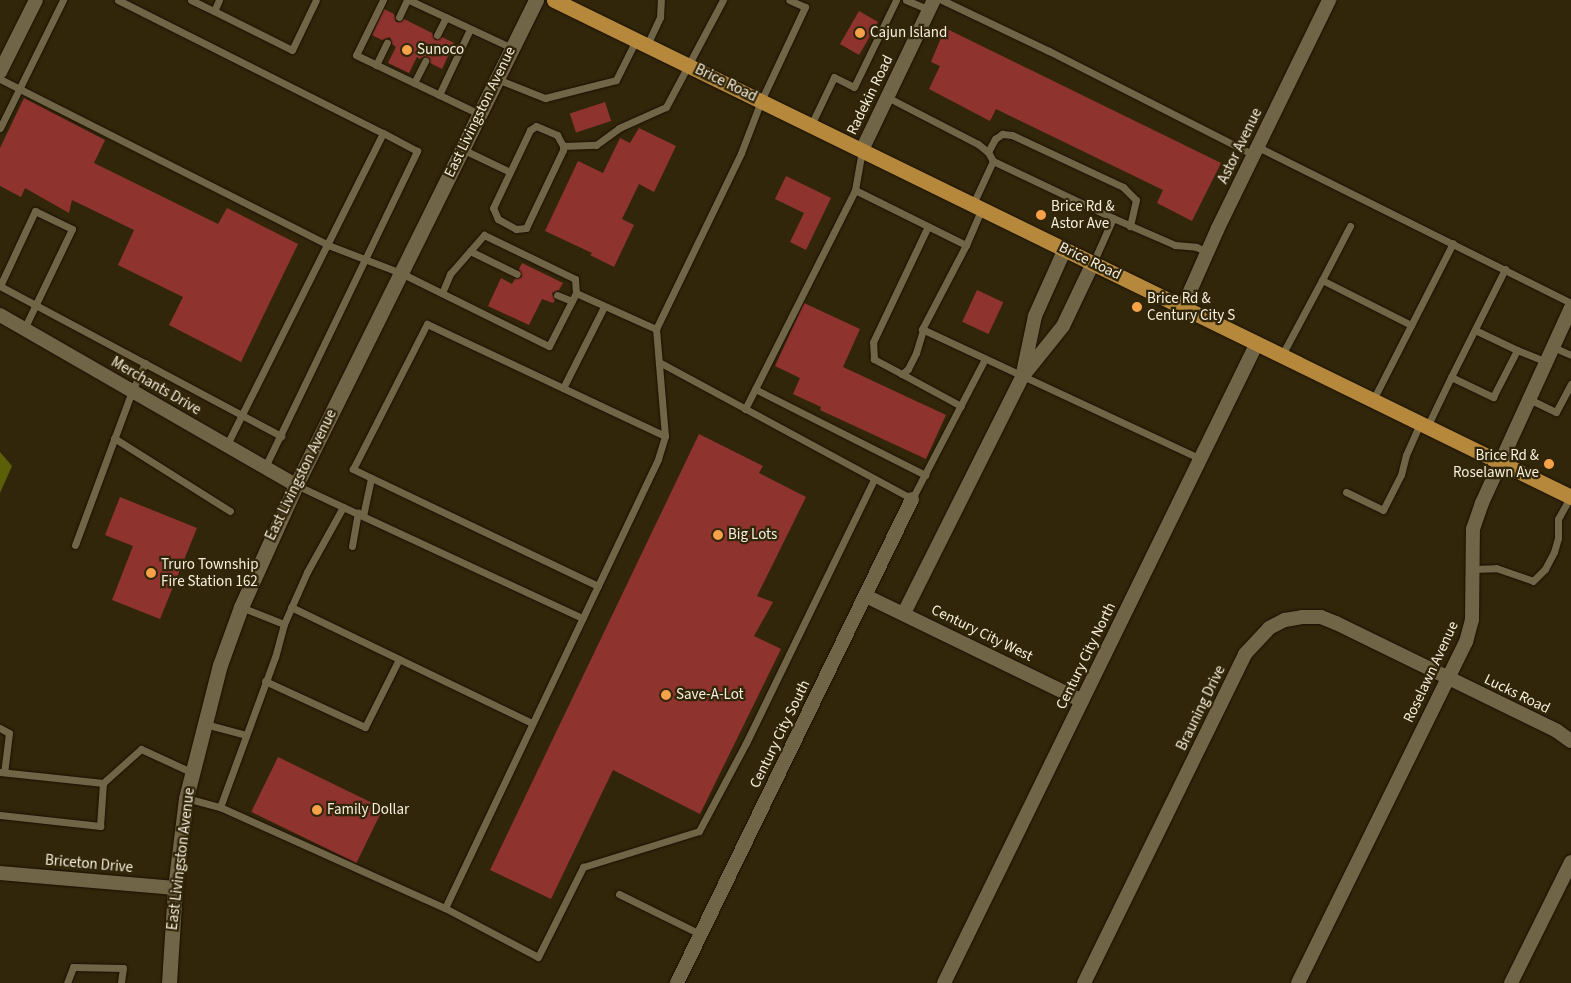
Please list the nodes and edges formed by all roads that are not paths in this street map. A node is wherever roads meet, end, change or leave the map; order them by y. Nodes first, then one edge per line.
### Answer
1 (36, 0) edge
2 (63, 0) edge
3 (118, 0) edge
4 (191, 0) edge
5 (219, 0) edge
6 (316, 0) edge
7 (382, 0) edge
8 (408, 0) edge
9 (536, 0) edge
10 (554, 0) edge
11 (661, 0) edge
12 (723, 0) edge
13 (789, 0) edge
14 (896, 0) edge
15 (906, 0) edge
16 (942, 0) edge
17 (1330, 0) edge
18 (932, 5) edge
19 (214, 11) junction
20 (399, 16) dead end
21 (446, 17) junction
22 (470, 29) junction
23 (437, 35) dead end
24 (387, 42) dead end
25 (642, 42) junction
26 (512, 48) junction
27 (425, 61) dead end
28 (688, 65) junction
29 (376, 66) junction
30 (0, 72) edge
31 (0, 79) edge
32 (496, 79) junction
33 (414, 83) junction
34 (20, 88) junction
35 (438, 95) junction
36 (888, 97) junction
37 (761, 100) junction
38 (479, 114) junction
39 (811, 125) junction
40 (0, 128) edge
41 (383, 133) junction
42 (563, 146) junction
43 (462, 149) junction
44 (862, 150) junction
45 (1256, 151) junction
46 (988, 152) junction
47 (993, 161) junction
48 (510, 172) junction
49 (855, 190) junction
50 (978, 206) junction
51 (1113, 218) junction
52 (928, 226) junction
53 (1130, 226) junction
54 (1350, 226) dead end
55 (1452, 243) junction
56 (328, 245) junction
57 (966, 245) junction
58 (1065, 249) junction
59 (470, 252) junction
60 (1208, 252) junction
61 (367, 258) junction
62 (1093, 263) junction
63 (1504, 269) junction
64 (401, 273) junction
65 (517, 274) dead end
66 (1322, 280) junction
67 (0, 286) edge
68 (442, 293) junction
69 (576, 293) junction
70 (557, 294) dead end
71 (572, 302) junction
72 (36, 306) junction
73 (1183, 306) junction
74 (604, 307) junction
75 (1571, 308) edge
76 (0, 315) edge
77 (1411, 325) junction
78 (24, 329) junction
79 (656, 329) junction
80 (923, 330) junction
81 (1475, 330) junction
82 (1257, 343) junction
83 (1553, 347) junction
84 (1517, 350) junction
85 (1282, 355) junction
86 (1571, 355) edge
87 (985, 359) junction
88 (659, 362) junction
89 (1546, 362) junction
90 (145, 363) junction
91 (902, 374) junction
92 (1022, 376) junction
93 (1452, 377) junction
94 (1571, 384) edge
95 (563, 388) junction
96 (755, 389) junction
97 (132, 391) junction
98 (1528, 399) junction
99 (1373, 401) junction
100 (961, 406) junction
101 (745, 409) junction
102 (243, 416) junction
103 (1424, 425) junction
104 (280, 436) junction
105 (665, 436) junction
106 (114, 438) junction
107 (228, 445) junction
108 (1201, 459) junction
109 (1500, 462) junction
110 (265, 467) junction
111 (925, 475) junction
112 (372, 478) junction
113 (874, 479) junction
114 (296, 485) junction
115 (1346, 492) dead end
116 (1571, 497) edge
117 (912, 499) junction
118 (343, 506) junction
119 (230, 512) dead end
120 (360, 515) junction
121 (75, 545) dead end
122 (352, 546) dead end
123 (1473, 569) junction
124 (598, 586) junction
125 (866, 596) junction
126 (241, 607) junction
127 (291, 607) junction
128 (904, 613) junction
129 (582, 618) junction
130 (284, 624) junction
131 (398, 659) junction
132 (1448, 678) junction
133 (266, 681) junction
134 (1082, 701) junction
135 (532, 723) junction
136 (203, 724) junction
137 (0, 728) edge
138 (246, 735) junction
139 (1571, 741) edge
140 (2, 772) edge
141 (191, 772) junction
142 (103, 783) junction
143 (186, 798) junction
144 (220, 807) junction
145 (0, 815) edge
146 (1571, 862) edge
147 (0, 873) edge
148 (175, 888) junction
149 (619, 894) dead end
150 (445, 908) junction
151 (700, 934) junction
152 (67, 983) edge
153 (121, 983) edge
154 (169, 983) edge
155 (676, 983) edge
156 (944, 983) edge
157 (1084, 983) edge
158 (1298, 983) edge
159 (1511, 983) edge

1 - 30 street
2 - 34 lane
3 - 41 lane
4 - 19 lane
5 - 19 lane
6 - 19 lane
7 - 29 lane
8 - 20 lane
8 - 21 lane
9 - 26 main road, East Livingston Avenue
10 - 25 main road, Brice Road
11 - 25 lane
12 - 28 lane
13 - 37 lane
14 - 39 lane
15 - 18 lane
16 - 45 lane
17 - 45 street, Astor Avenue
18 - 36 street, Radekin Road
21 - 22 lane
21 - 23 lane
22 - 26 lane
22 - 35 lane
24 - 29 lane
25 - 28 main road, Brice Road
25 - 32 lane
26 - 32 main road, East Livingston Avenue
27 - 33 lane
28 - 37 main road, Brice Road
28 - 42 lane
29 - 33 lane
31 - 34 lane
32 - 38 main road, East Livingston Avenue
33 - 35 lane
34 - 40 lane
34 - 56 lane
35 - 38 lane
36 - 44 street, Radekin Road
36 - 46 lane
37 - 39 main road, Brice Road
37 - 79 lane
38 - 43 main road, East Livingston Avenue
39 - 44 main road, Brice Road
41 - 56 lane
41 - 61 lane
42 - 48 lane
42 - 48 lane
43 - 48 lane
43 - 64 main road, East Livingston Avenue
44 - 49 lane
44 - 50 main road, Brice Road
45 - 55 lane
45 - 60 street, Astor Avenue
46 - 47 lane
46 - 53 lane
47 - 50 lane
47 - 51 lane
49 - 52 lane
49 - 96 lane
50 - 57 lane
50 - 58 main road, Brice Road
51 - 53 lane
51 - 62 lane
52 - 57 lane
52 - 91 lane
53 - 60 lane
54 - 66 lane
55 - 63 lane
55 - 77 lane
56 - 61 lane
56 - 102 lane
57 - 80 lane
58 - 62 main road, Brice Road
58 - 92 street
59 - 65 lane
59 - 68 lane
59 - 69 lane
60 - 73 street, Astor Avenue
61 - 64 lane
61 - 104 lane
62 - 73 main road, Brice Road
62 - 92 street
63 - 75 lane
63 - 81 lane
64 - 68 lane
64 - 114 main road, East Livingston Avenue
66 - 77 lane
66 - 85 lane
67 - 72 lane
67 - 72 lane
68 - 71 lane
69 - 71 lane
69 - 74 lane
70 - 71 lane
72 - 78 lane
72 - 90 lane
73 - 82 main road, Brice Road
74 - 79 lane
74 - 95 lane
75 - 83 street, Roselawn Avenue
76 - 78 street, Merchants Drive
77 - 99 lane
78 - 97 street, Merchants Drive
79 - 88 lane
80 - 87 lane
80 - 91 lane
81 - 84 lane
81 - 93 lane
82 - 85 main road, Brice Road
82 - 108 street, Century City North
83 - 86 lane
83 - 89 street, Roselawn Avenue
84 - 89 lane
84 - 93 lane
85 - 99 main road, Brice Road
87 - 92 lane
87 - 100 lane
88 - 101 lane
88 - 105 lane
89 - 98 street, Roselawn Avenue
90 - 97 lane
90 - 102 lane
91 - 100 lane
92 - 108 lane
92 - 128 street
93 - 103 lane
94 - 98 lane
95 - 105 lane
95 - 112 lane
96 - 101 lane
96 - 111 lane
97 - 106 lane
97 - 107 street, Merchants Drive
98 - 109 street, Roselawn Avenue
99 - 103 main road, Brice Road
100 - 111 lane
101 - 113 lane
102 - 104 lane
102 - 107 lane
103 - 109 main road, Brice Road
103 - 115 lane
104 - 110 lane
105 - 124 lane
106 - 119 lane
106 - 121 lane
107 - 110 street, Merchants Drive
108 - 134 street, Century City North
109 - 116 main road, Brice Road
109 - 123 street, Roselawn Avenue
110 - 114 street, Merchants Drive
111 - 117 lane
112 - 120 lane
112 - 124 lane
113 - 117 lane
113 - 150 lane
114 - 118 lane
114 - 126 main road, East Livingston Avenue
116 - 123 lane
117 - 125 street, Century City South
118 - 120 lane
118 - 127 lane
120 - 122 lane
120 - 129 lane
123 - 132 street, Roselawn Avenue
124 - 129 lane
125 - 128 street, Century City West
125 - 151 street, Century City South
126 - 130 lane
126 - 136 main road, East Livingston Avenue
127 - 130 lane
127 - 131 lane
128 - 134 street, Century City West
129 - 135 lane
130 - 133 lane
131 - 133 lane
131 - 135 lane
132 - 139 street, Lucks Road
132 - 157 street, Brauning Drive
132 - 158 street, Roselawn Avenue
133 - 138 lane
134 - 156 street, Century City North
135 - 150 lane
136 - 138 lane
136 - 141 main road, East Livingston Avenue
137 - 140 lane
138 - 144 lane
140 - 142 lane
141 - 142 lane
141 - 143 main road, East Livingston Avenue
142 - 145 lane
143 - 144 lane
143 - 148 main road, East Livingston Avenue
144 - 150 lane
146 - 159 street
147 - 148 street, Briceton Drive
148 - 154 main road, East Livingston Avenue
149 - 151 lane
151 - 155 street, Century City South
152 - 153 lane

